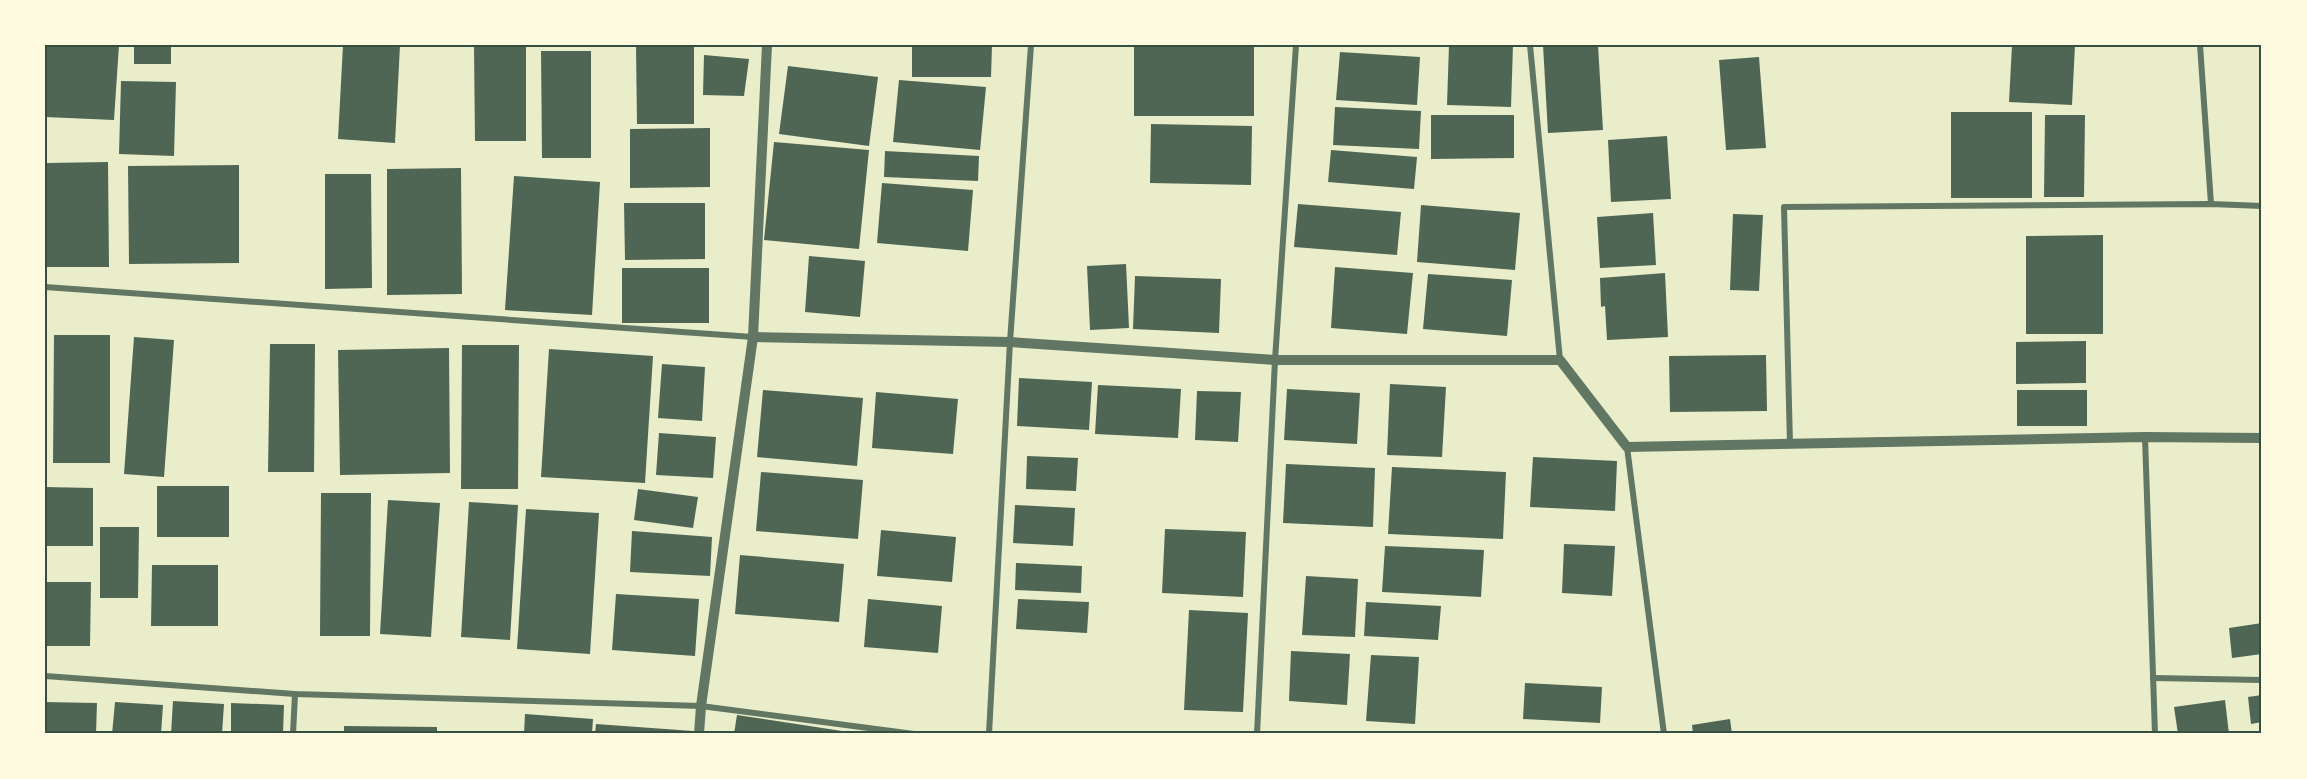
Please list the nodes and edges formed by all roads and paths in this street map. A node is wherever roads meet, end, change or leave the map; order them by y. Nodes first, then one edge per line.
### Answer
1 (767, 45) edge
2 (1031, 45) edge
3 (1296, 45) edge
4 (1530, 45) edge
5 (2200, 45) edge
6 (2211, 204) junction
7 (2262, 206) edge
8 (45, 287) edge
9 (753, 337) junction
10 (1010, 342) junction
11 (1275, 360) junction
12 (1560, 360) junction
13 (2145, 437) junction
14 (2262, 438) edge
15 (1790, 444) junction
16 (1627, 447) junction
17 (45, 676) edge
18 (2153, 678) junction
19 (2262, 680) edge
20 (295, 694) junction
21 (700, 706) junction
22 (293, 734) edge
23 (699, 734) edge
24 (914, 734) edge
25 (988, 734) edge
26 (1257, 734) edge
27 (1664, 734) edge
28 (2155, 734) edge

1 - 9 street
2 - 10 street
3 - 11 street
4 - 12 street
5 - 6 street
6 - 7 street
6 - 15 street
8 - 9 street
9 - 10 street
9 - 21 street
10 - 11 street
10 - 25 street
11 - 12 street
11 - 26 street
12 - 16 street
13 - 14 street
13 - 15 street
13 - 18 street
15 - 16 street
16 - 27 street
17 - 20 street
18 - 19 street
18 - 28 street
20 - 21 street
20 - 22 street
21 - 23 street
21 - 24 street

